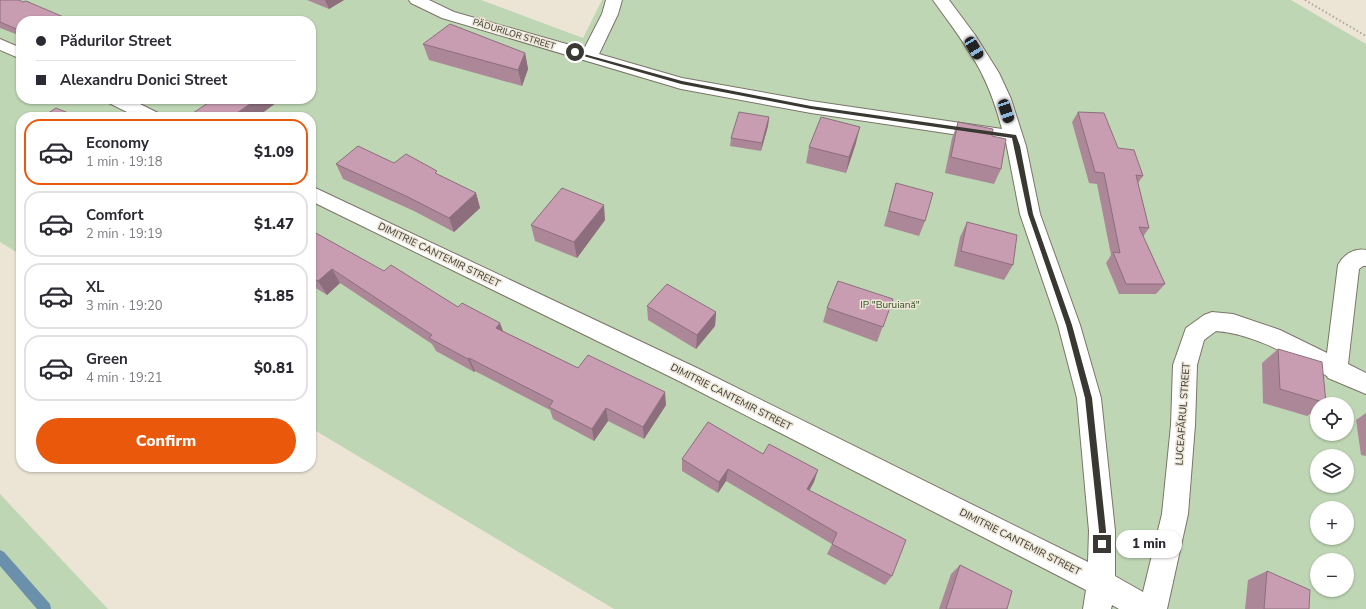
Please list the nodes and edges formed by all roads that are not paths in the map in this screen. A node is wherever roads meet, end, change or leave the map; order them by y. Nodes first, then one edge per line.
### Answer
1 (417, 0) edge
2 (614, 0) edge
3 (941, 0) edge
4 (0, 44) edge
5 (16, 52) edge
6 (589, 56) junction
7 (125, 104) edge
8 (142, 112) edge
9 (1014, 137) junction
10 (316, 195) edge
11 (1366, 258) edge
12 (1336, 371) junction
13 (1366, 384) edge
14 (1099, 596) edge
15 (1146, 609) edge
16 (1153, 609) edge

1 - 6 street, PĂDURILOR STREET
2 - 6 street
3 - 9 street
4 - 5 street
6 - 9 street, PĂDURILOR STREET
7 - 8 street
9 - 14 street
10 - 14 street, DIMITRIE CANTEMIR STREET
11 - 12 street
12 - 13 street, LUCEAFĂRUL STREET
12 - 16 street, LUCEAFĂRUL STREET
14 - 15 street, DIMITRIE CANTEMIR STREET

